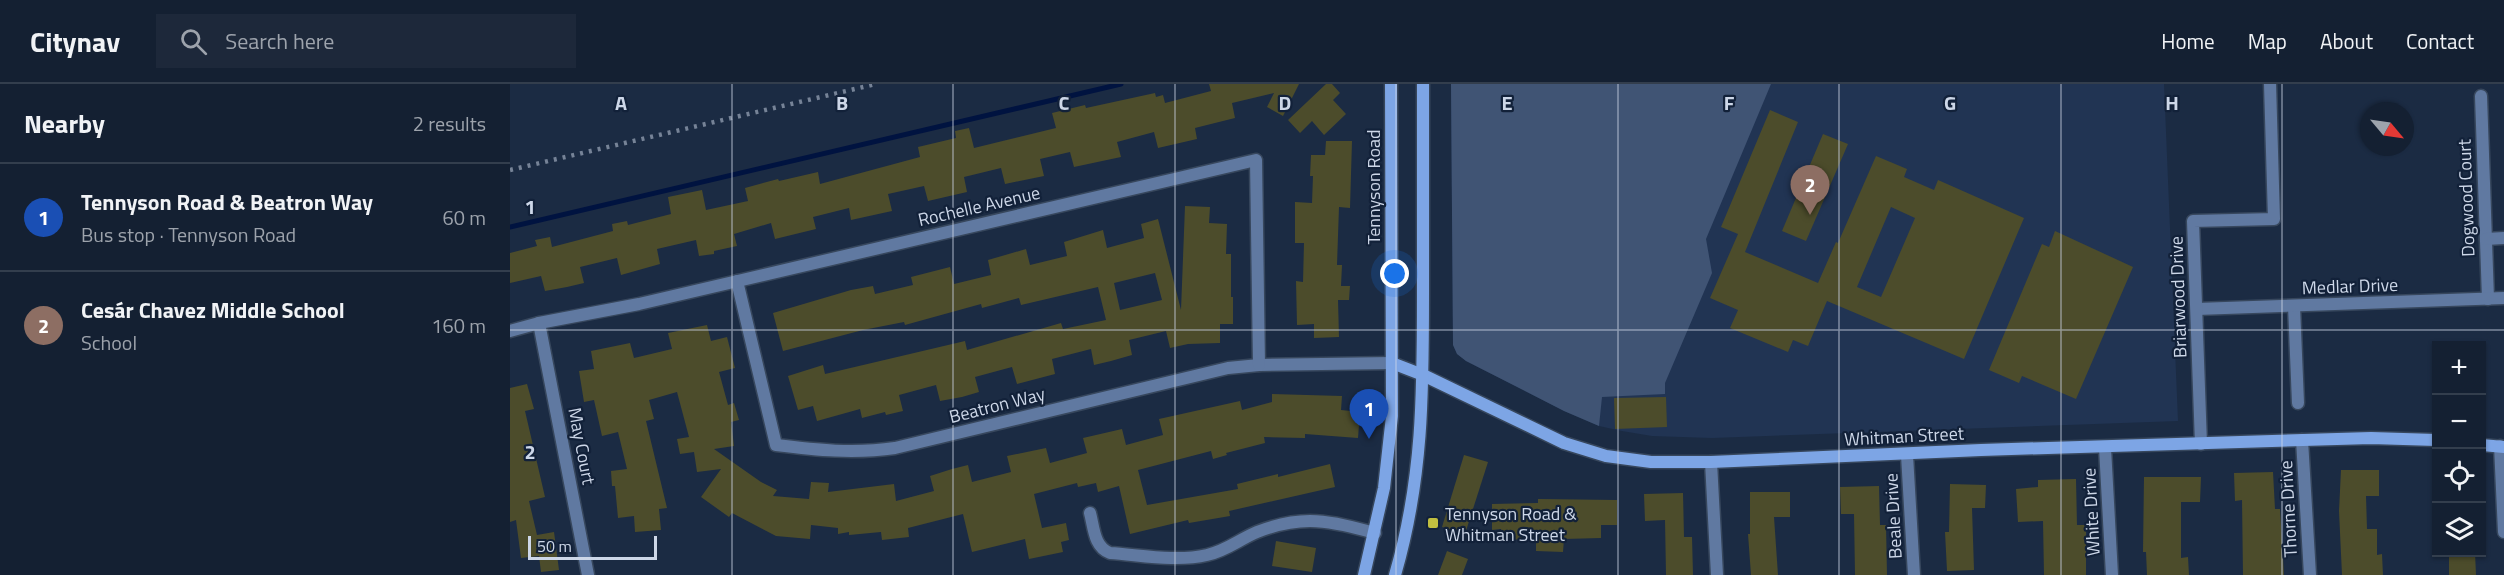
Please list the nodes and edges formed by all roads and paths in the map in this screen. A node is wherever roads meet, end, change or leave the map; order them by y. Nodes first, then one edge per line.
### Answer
1 (1391, 84) edge
2 (1423, 84) edge
3 (2270, 84) edge
4 (2481, 96) dead end
5 (2504, 238) edge
6 (2486, 239) junction
7 (738, 281) junction
8 (2504, 298) edge
9 (2488, 299) junction
10 (2294, 306) junction
11 (2197, 309) junction
12 (539, 323) junction
13 (510, 331) edge
14 (1392, 363) junction
15 (1259, 365) junction
16 (1423, 375) junction
17 (2298, 403) dead end
18 (2302, 440) junction
19 (2432, 441) edge
20 (2201, 444) junction
21 (2486, 445) edge
22 (2502, 447) edge
23 (2105, 448) junction
24 (1907, 455) junction
25 (1711, 462) junction
26 (1090, 513) dead end
27 (2504, 532) edge
28 (1375, 533) junction
29 (588, 575) edge
30 (1364, 575) edge
31 (1395, 575) edge
32 (1717, 575) edge
33 (1914, 575) edge
34 (2112, 575) edge
35 (2310, 575) edge

1 - 14 street, Tennyson Road
2 - 16 street
3 - 11 street, Briarwood Drive
4 - 6 street, Dogwood Court
5 - 6 street
6 - 9 street, Dogwood Court
7 - 12 street, Rochelle Avenue
7 - 15 street, Beatron Way
7 - 15 street, Rochelle Avenue
8 - 9 street, Medlar Drive
9 - 10 street, Medlar Drive
10 - 11 street, Medlar Drive
10 - 17 street
11 - 20 street, Briarwood Drive
12 - 13 street, Rochelle Avenue
12 - 29 street, May Court
14 - 15 street, Beatron Way
14 - 16 street, Whitman Street
14 - 28 street, Tennyson Road
16 - 25 street, Whitman Street
16 - 31 street
18 - 19 street, Whitman Street
18 - 20 street, Whitman Street
18 - 35 street, Thorne Drive
20 - 23 street, Whitman Street
21 - 22 street
22 - 27 street
23 - 24 street, Whitman Street
23 - 34 street, White Drive
24 - 25 street, Whitman Street
24 - 33 street, Beale Drive
25 - 32 street
26 - 28 street
28 - 30 street, Tennyson Road

